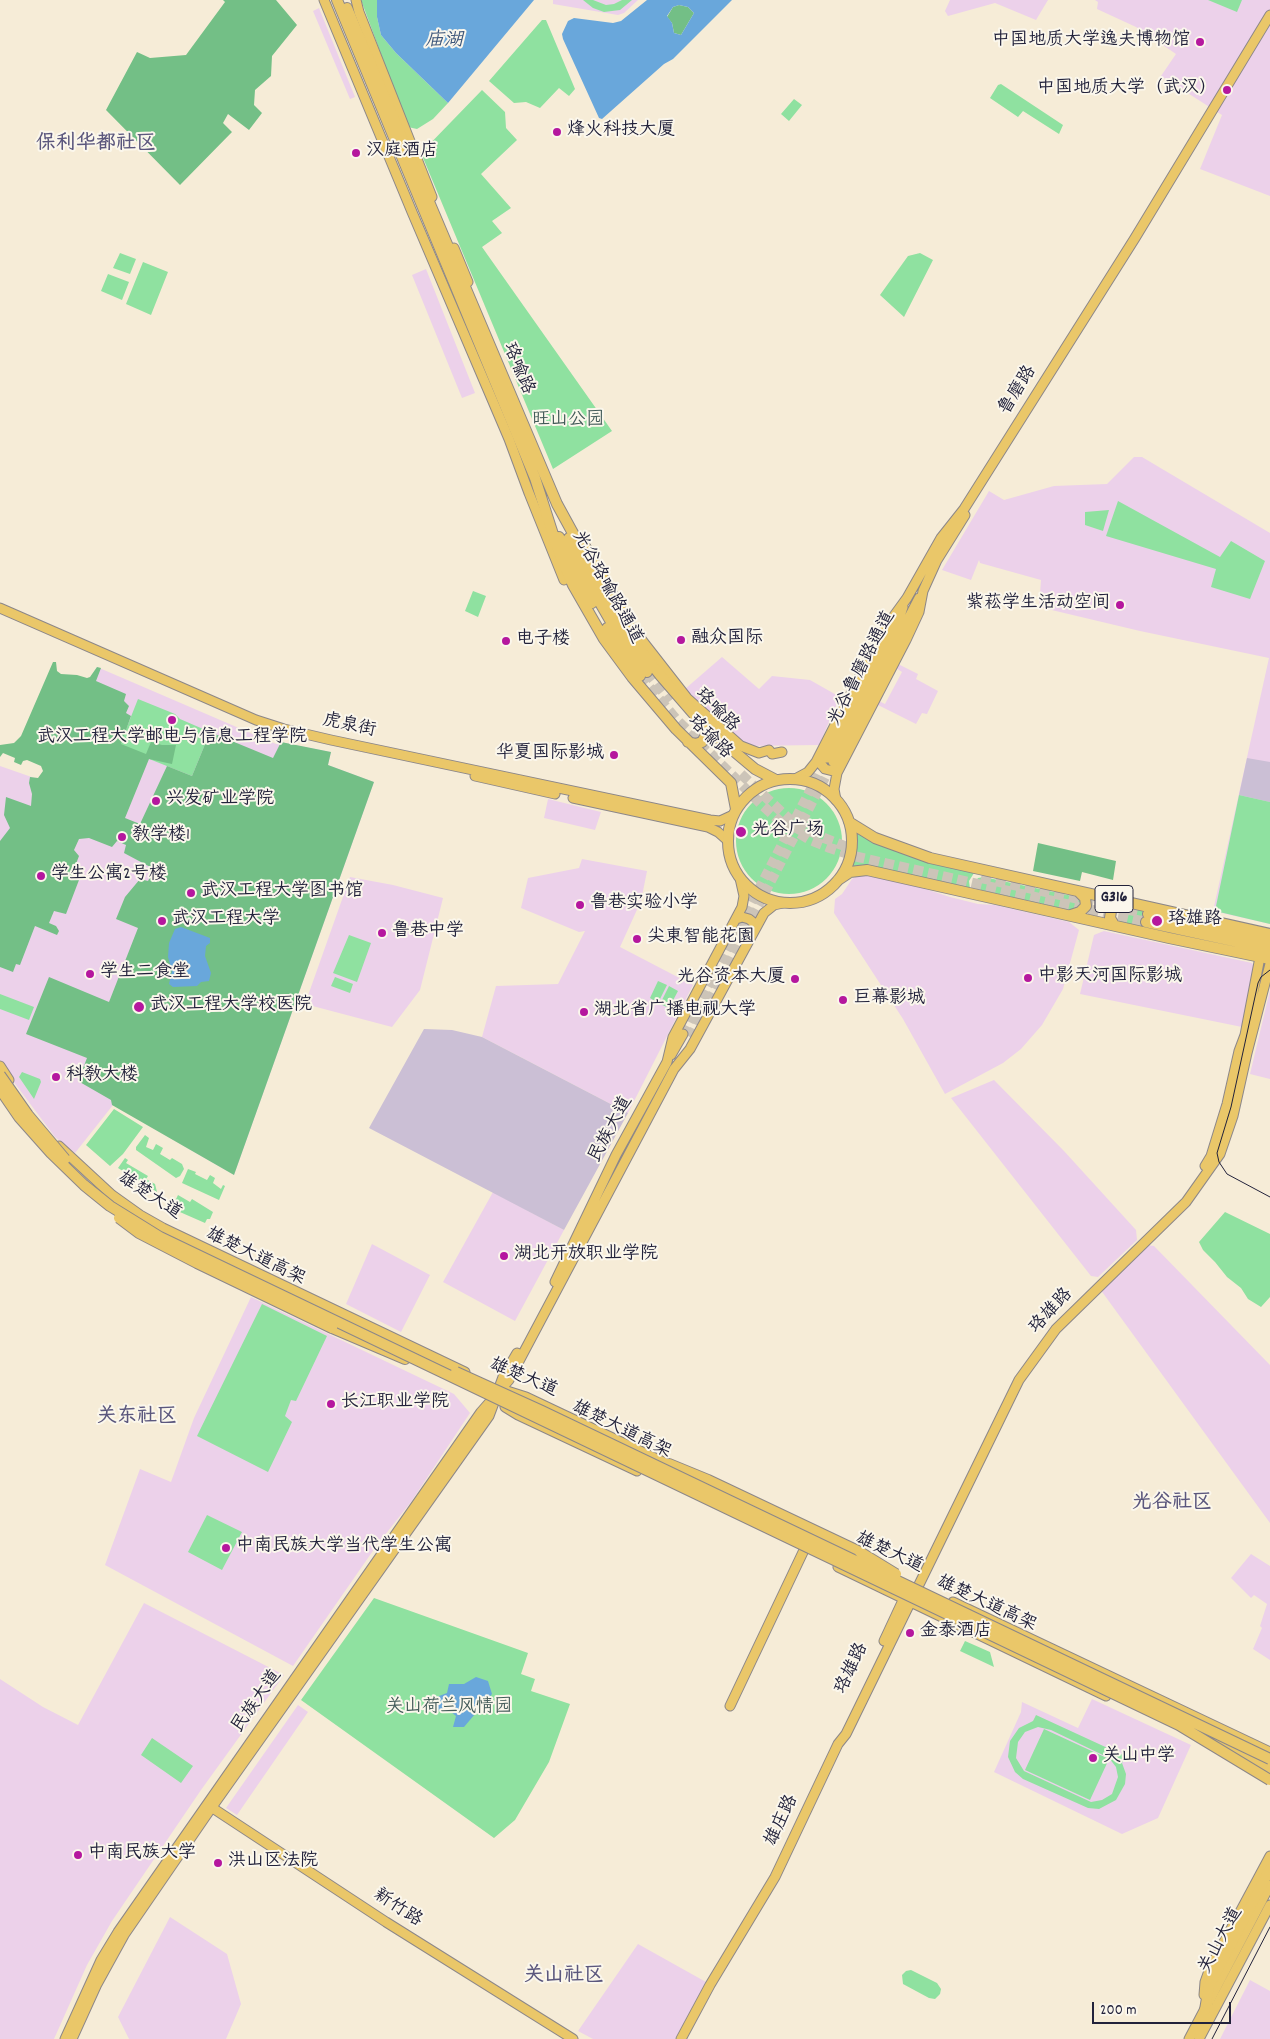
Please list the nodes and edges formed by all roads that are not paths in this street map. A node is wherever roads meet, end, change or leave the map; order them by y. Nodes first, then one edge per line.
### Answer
1 (324, 0) edge
2 (337, 0) edge
3 (344, 0) edge
4 (356, 0) edge
5 (1270, 15) edge
6 (1270, 24) edge
7 (557, 504) junction
8 (547, 513) junction
9 (564, 580) dead end
10 (906, 598) joint
11 (0, 608) edge
12 (0, 612) edge
13 (647, 695) joint
14 (705, 727) junction
15 (688, 741) junction
16 (782, 752) dead end
17 (830, 760) junction
18 (795, 779) junction
19 (776, 780) junction
20 (836, 800) junction
21 (734, 812) junction
22 (849, 822) junction
23 (709, 824) junction
24 (727, 840) junction
25 (740, 878) junction
26 (838, 880) junction
27 (1078, 891) junction
28 (1123, 901) junction
29 (783, 902) junction
30 (1070, 915) junction
31 (736, 919) junction
32 (1114, 925) junction
33 (754, 929) junction
34 (1270, 934) edge
35 (1270, 941) edge
36 (1270, 949) edge
37 (1265, 958) edge
38 (1270, 964) edge
39 (1270, 973) edge
40 (1266, 982) junction
41 (686, 1036) tunnel mouth
42 (671, 1065) junction
43 (0, 1066) edge
44 (0, 1075) edge
45 (0, 1089) edge
46 (0, 1094) edge
47 (47, 1132) junction
48 (36, 1142) junction
49 (84, 1184) junction
50 (411, 1362) junction
51 (497, 1394) junction
52 (669, 1464) junction
53 (804, 1550) junction
54 (921, 1573) junction
55 (915, 1584) junction
56 (904, 1605) junction
57 (956, 1608) junction
58 (1133, 1693) junction
59 (730, 1706) dead end
60 (1179, 1725) junction
61 (1270, 1751) edge
62 (1270, 1759) edge
63 (1270, 1769) edge
64 (1270, 1775) edge
65 (1270, 1780) edge
66 (209, 1806) junction
67 (1270, 1856) edge
68 (1270, 1870) edge
69 (1270, 1885) edge
70 (1270, 1905) edge
71 (1205, 2010) junction
72 (65, 2039) edge
73 (72, 2039) edge
74 (573, 2039) edge
75 (681, 2039) edge
76 (1189, 2039) edge
77 (1199, 2039) edge

1 - 9 main road
2 - 8 highway, 珞喻路
3 - 7 highway, 珞喻路
4 - 16 main road
5 - 10 main road, 鲁磨路
6 - 17 main road, 鲁磨路
7 - 8 highway, 光谷珞喻路通道
7 - 14 highway, 珞喻路
8 - 13 highway, 珞喻路
10 - 17 main road, 光谷鲁磨路通道
11 - 23 main road, 虎泉街
12 - 23 main road, 虎泉街
13 - 15 highway, 珞瑜路
14 - 15 highway
14 - 19 highway, 珞喻路
15 - 21 highway, 珞瑜路
17 - 18 main road, 鲁磨路
17 - 20 main road, 鲁磨路
18 - 19 highway
18 - 20 highway
19 - 21 highway
20 - 22 highway
21 - 23 main road
21 - 24 highway
22 - 26 highway
22 - 27 highway, G316
23 - 24 main road
24 - 25 highway
25 - 29 highway
25 - 31 main road, 民族大道
26 - 29 highway
26 - 30 highway, G316
27 - 28 highway, G316
27 - 30 highway
28 - 32 highway
28 - 34 highway, G316
29 - 33 main road, 民族大道
30 - 32 highway, G316
31 - 33 main road
31 - 42 main road, 民族大道
32 - 37 highway, G316
33 - 42 main road, 民族大道
35 - 36 highway
37 - 54 main road, 珞雄路
38 - 40 main road, 珞雄路
39 - 40 main road, 珞雄路
40 - 54 main road, 珞雄路
41 - 42 main road
42 - 51 main road, 民族大道
43 - 47 main road, 雄楚大道
44 - 57 highway, 雄楚大道高架, bridge
45 - 49 highway, 雄楚大道高架, bridge
46 - 48 main road, 雄楚大道
47 - 48 main road
47 - 51 main road, 雄楚大道
48 - 50 main road, 雄楚大道
49 - 50 highway, bridge
49 - 60 highway, 雄楚大道高架, bridge
50 - 51 main road, 雄楚大道
51 - 52 main road, 雄楚大道
51 - 53 main road, 雄楚大道
51 - 66 main road, 民族大道
52 - 55 main road, 雄楚大道
52 - 57 highway, bridge
53 - 56 main road, 雄楚大道
53 - 59 main road
54 - 55 main road, 雄庄路
55 - 56 main road, 雄庄路
55 - 61 main road, 雄楚大道
56 - 64 main road, 雄楚大道
56 - 75 main road, 雄庄路
57 - 58 highway, 雄楚大道高架, bridge
58 - 61 highway, bridge
58 - 62 highway, 雄楚大道高架, bridge
60 - 63 highway, 雄楚大道高架, bridge
60 - 65 highway, bridge
66 - 72 main road, 民族大道
66 - 73 main road, 民族大道
66 - 74 main road, 新竹路
67 - 71 main road
68 - 71 highway
69 - 71 main road, 关山大道
70 - 77 main road, 关山大道
71 - 76 main road, 关山大道

